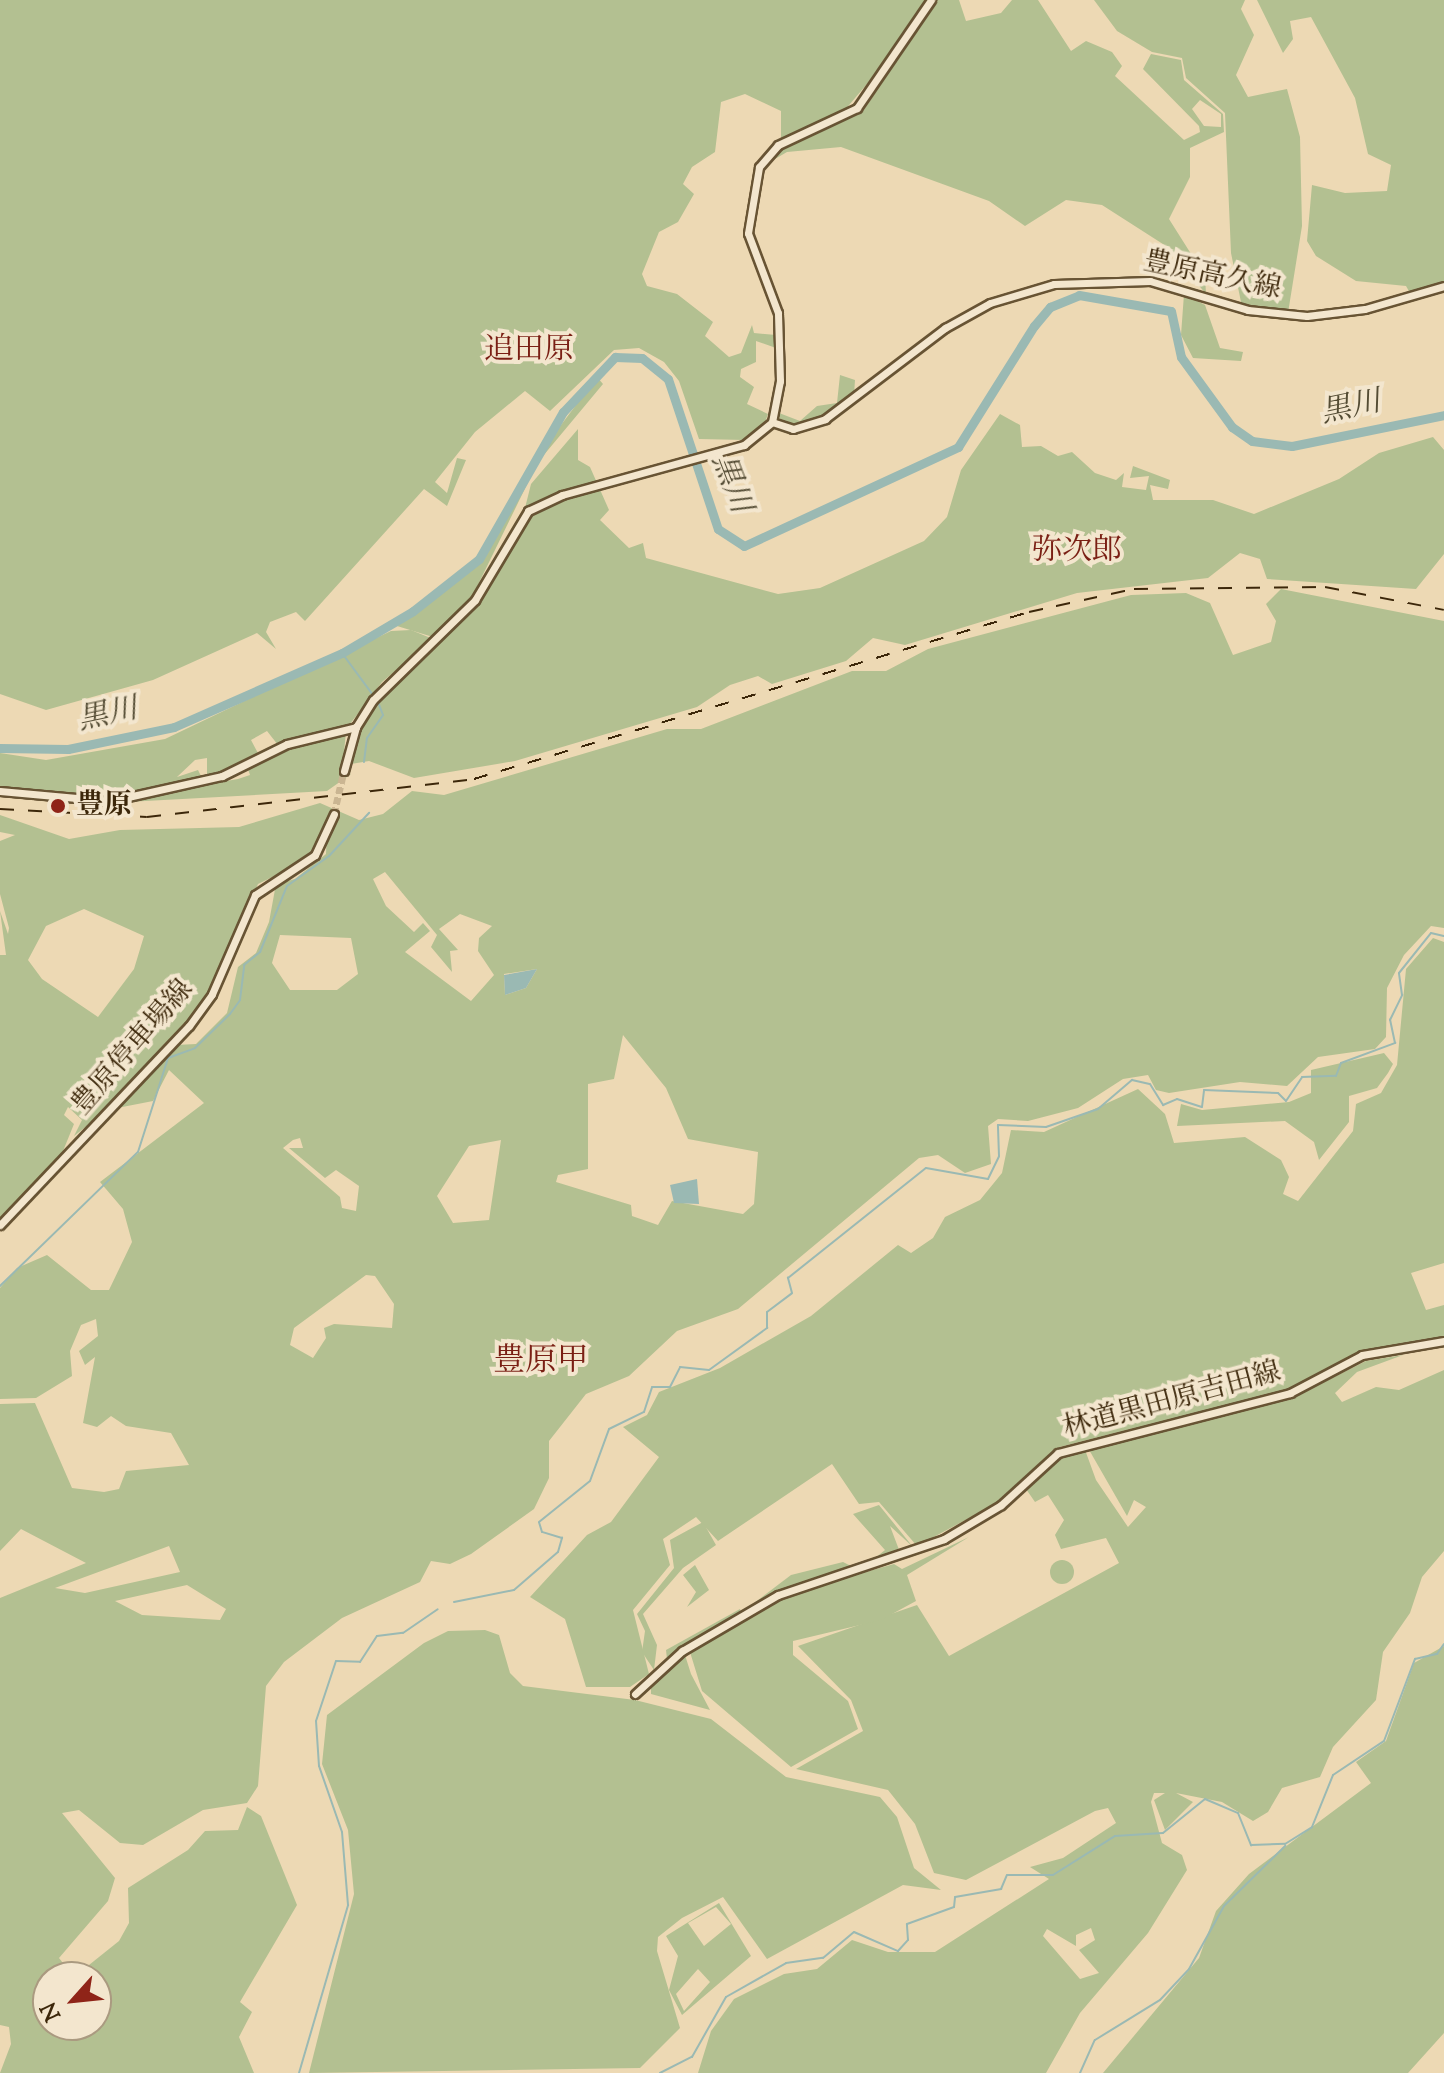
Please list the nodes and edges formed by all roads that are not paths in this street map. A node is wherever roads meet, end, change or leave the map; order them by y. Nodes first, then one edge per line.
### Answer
1 (931, 0) edge
2 (1444, 286) edge
3 (772, 422) junction
4 (356, 727) junction
5 (344, 771) tunnel mouth
6 (0, 791) edge
7 (334, 814) tunnel mouth
8 (0, 1225) edge
9 (1444, 1341) edge
10 (635, 1694) dead end

1 - 3 main road
2 - 3 main road, 豊原高久線
3 - 4 main road
4 - 5 main road
4 - 6 main road
7 - 8 main road, 豊原停車場線
9 - 10 main road, 林道黒田原吉田線

